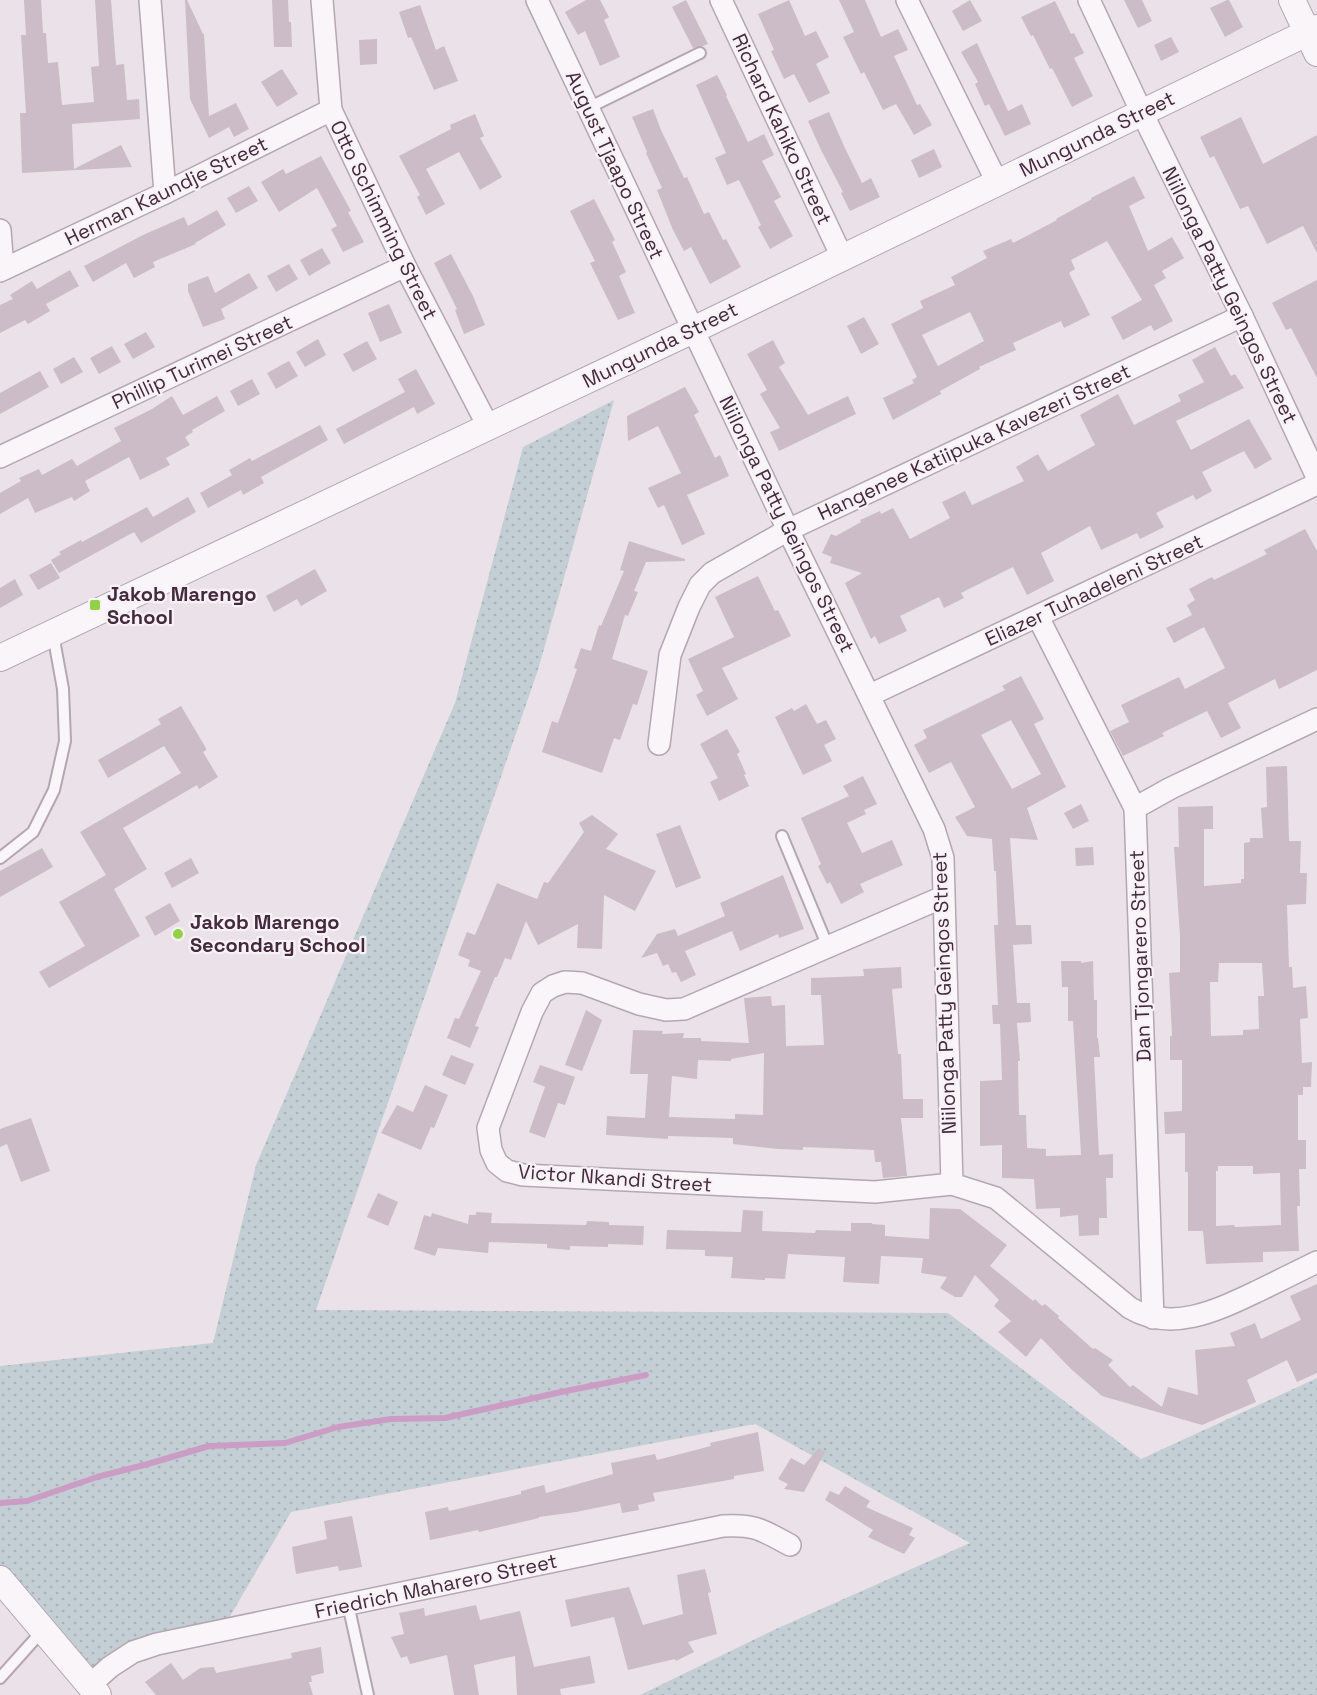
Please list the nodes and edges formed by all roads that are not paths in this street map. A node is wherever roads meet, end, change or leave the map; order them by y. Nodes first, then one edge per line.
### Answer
1 (150, 0) edge
2 (322, 0) edge
3 (537, 0) edge
4 (721, 0) edge
5 (907, 0) edge
6 (1089, 0) edge
7 (1292, 0) edge
8 (1314, 38) edge
9 (700, 53) dead end
10 (588, 108) junction
11 (332, 110) junction
12 (1142, 113) junction
13 (997, 182) junction
14 (165, 193) junction
15 (0, 230) edge
16 (842, 257) junction
17 (405, 267) junction
18 (2, 270) edge
19 (1242, 316) junction
20 (693, 330) junction
21 (489, 428) junction
22 (0, 457) edge
23 (1317, 477) edge
24 (1317, 484) edge
25 (788, 530) junction
26 (1038, 617) junction
27 (52, 634) junction
28 (0, 658) edge
29 (870, 695) junction
30 (1317, 719) edge
31 (659, 744) dead end
32 (1135, 808) junction
33 (782, 836) dead end
34 (0, 858) edge
35 (943, 897) junction
36 (828, 947) junction
37 (952, 1184) junction
38 (1317, 1262) edge
39 (1153, 1318) junction
40 (790, 1545) dead end
41 (0, 1579) edge
42 (348, 1604) junction
43 (43, 1629) junction
44 (0, 1678) edge
45 (94, 1690) edge
46 (368, 1695) edge

1 - 14 street
2 - 11 street, Otto Schimming Street
3 - 10 street, August Tjaapo Street
4 - 16 street, Richard Kahiko Street
5 - 13 street
6 - 12 street, Niilonga Patty Geingos Street
7 - 8 street
8 - 12 street, Mungunda Street
9 - 10 lane
10 - 20 street, August Tjaapo Street
11 - 14 street, Herman Kaundje Street
11 - 17 street, Otto Schimming Street
12 - 13 street, Mungunda Street
12 - 19 street, Niilonga Patty Geingos Street
13 - 16 street, Mungunda Street
14 - 18 street, Herman Kaundje Street
15 - 18 street
16 - 20 street, Mungunda Street
17 - 21 street, Otto Schimming Street
17 - 22 street, Phillip Turimei Street
19 - 23 street, Niilonga Patty Geingos Street
19 - 25 street, Hangenee Katiipuka Kavezeri Street
20 - 21 street, Mungunda Street
20 - 25 street, Niilonga Patty Geingos Street
21 - 27 street, Mungunda Street
24 - 26 street, Eliazer Tuhadeleni Street
25 - 29 street, Niilonga Patty Geingos Street
25 - 31 street, Hangenee Katiipuka Kavezeri Street
26 - 29 street, Eliazer Tuhadeleni Street
26 - 32 street, Dan Tjongarero Street
27 - 28 street, Mungunda Street
27 - 34 lane
29 - 35 street, Niilonga Patty Geingos Street
30 - 32 street
32 - 39 street, Dan Tjongarero Street
33 - 36 lane
35 - 36 street, Victor Nkandi Street
35 - 37 street, Niilonga Patty Geingos Street
36 - 37 street, Victor Nkandi Street
37 - 39 street
38 - 39 street
40 - 42 street, Friedrich Maharero Street
41 - 43 street
42 - 45 street, Friedrich Maharero Street
42 - 46 lane
43 - 44 lane
43 - 45 street

